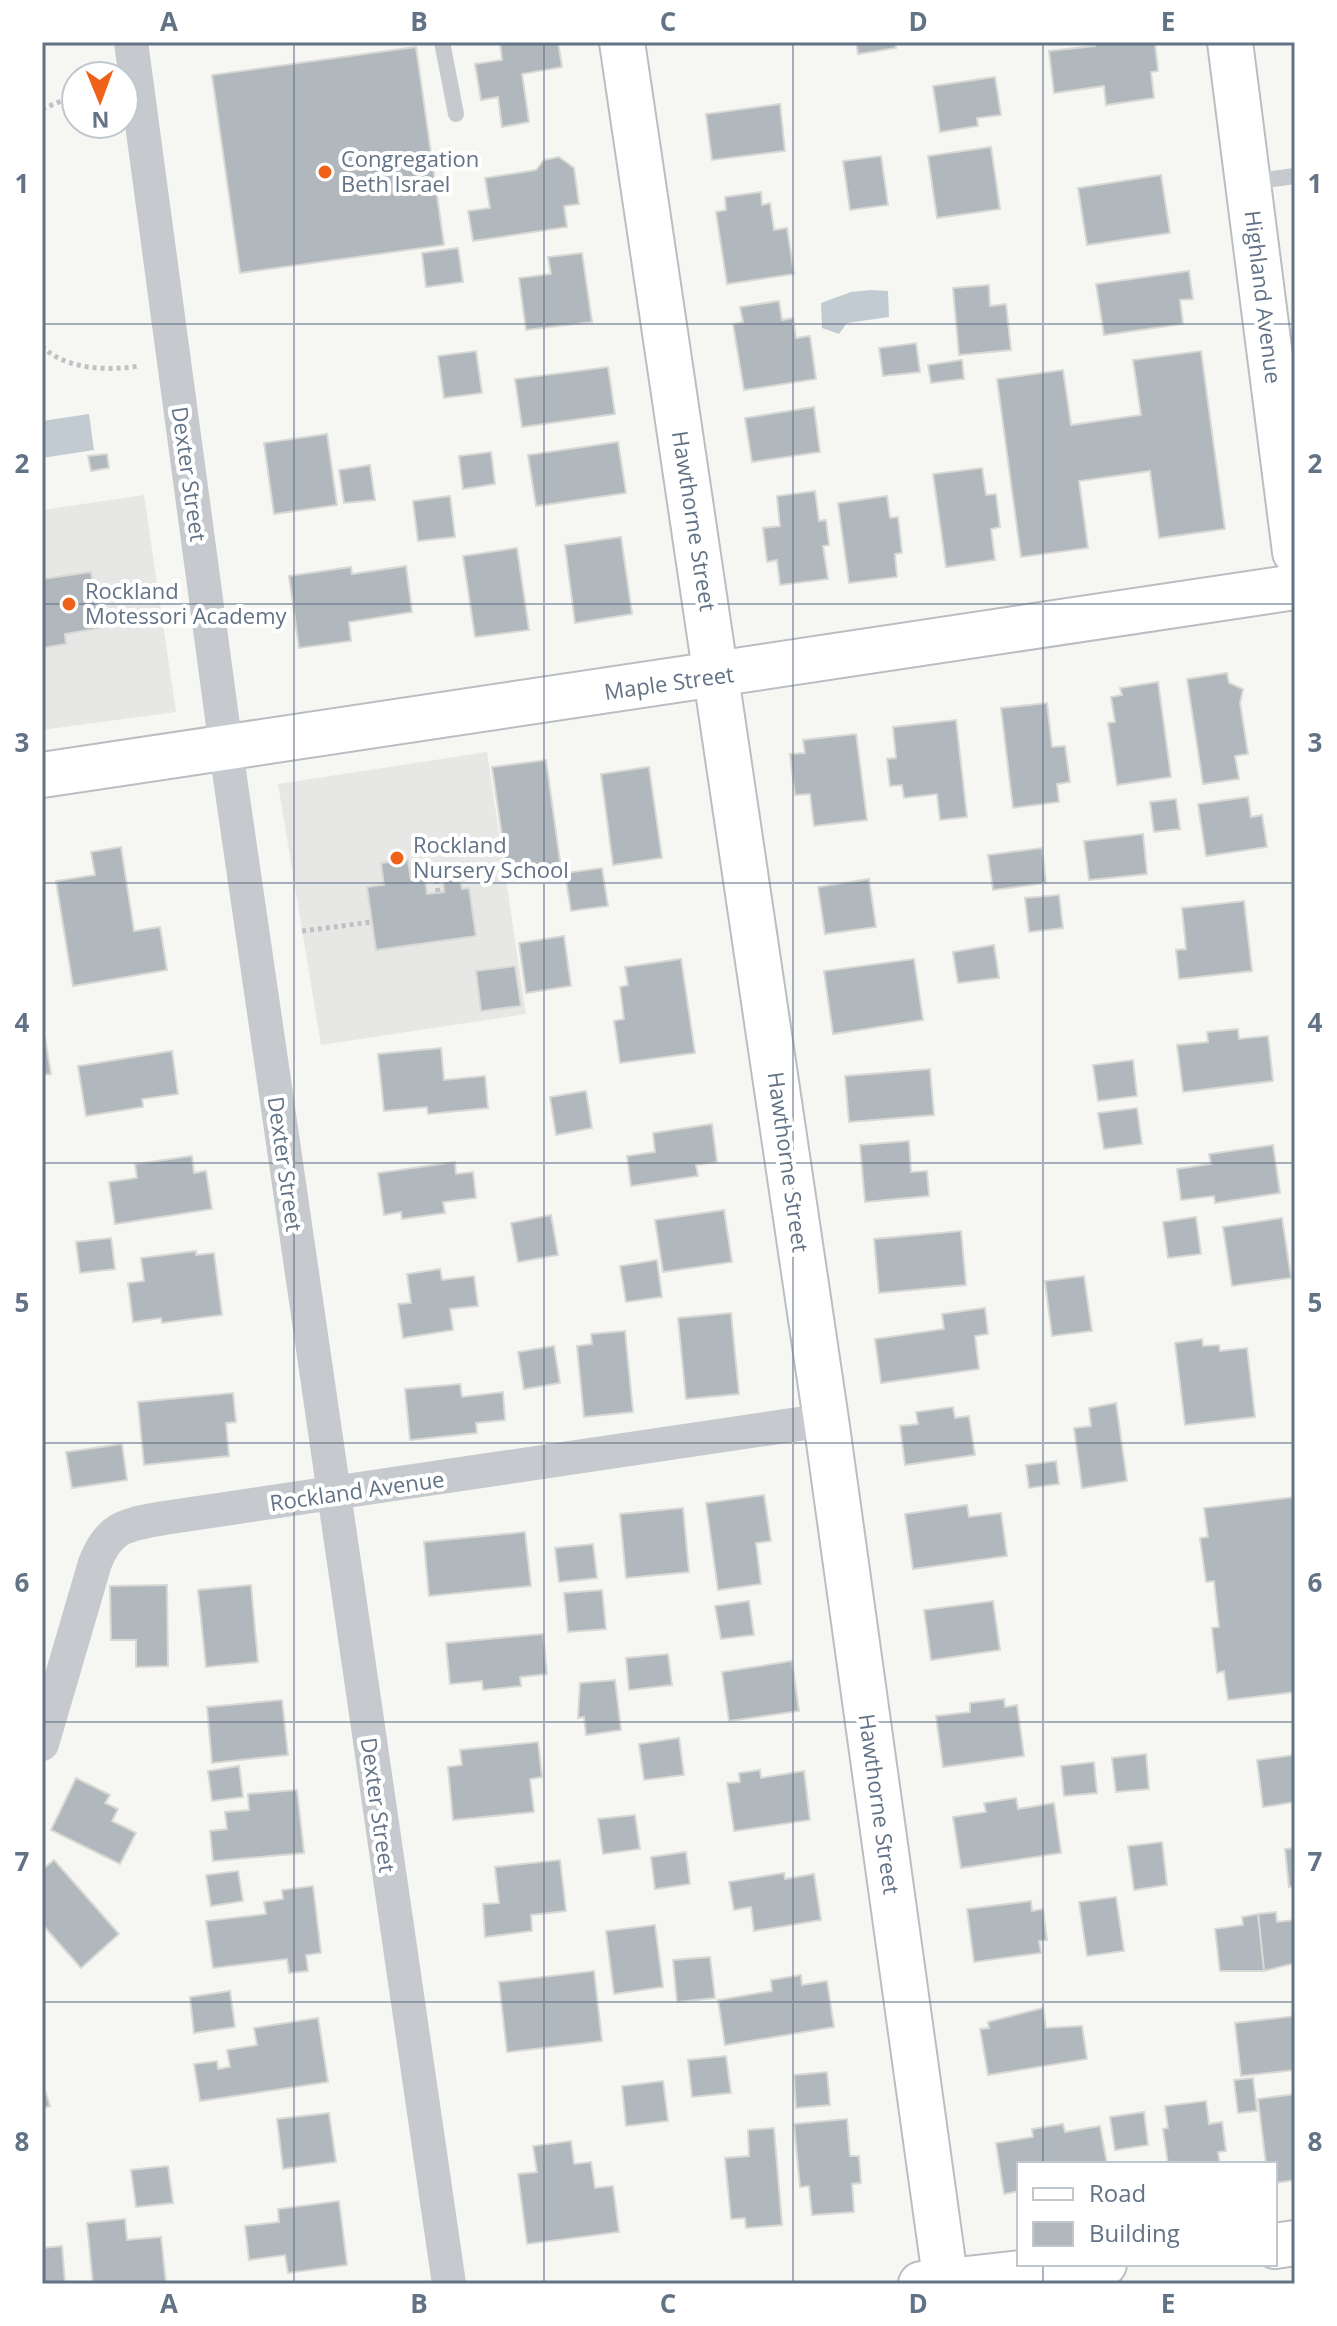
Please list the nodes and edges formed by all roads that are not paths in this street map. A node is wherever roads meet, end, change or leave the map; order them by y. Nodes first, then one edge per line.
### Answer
1 (131, 42) edge
2 (442, 42) edge
3 (622, 42) edge
4 (1230, 42) edge
5 (456, 114) dead end
6 (1295, 176) edge
7 (1249, 183) junction
8 (1295, 552) edge
9 (1295, 587) edge
10 (717, 676) junction
11 (225, 748) junction
12 (42, 775) edge
13 (826, 1420) junction
14 (332, 1496) junction
15 (42, 1744) edge
16 (1087, 2266) edge
17 (938, 2283) edge
18 (449, 2284) edge

1 - 11 street, Dexter Street
2 - 5 lane
3 - 10 street, Hawthorne Street
4 - 7 street, Highland Avenue
6 - 7 lane
7 - 8 street, Highland Avenue
9 - 10 street, Maple Street
10 - 11 street, Maple Street
10 - 13 street, Hawthorne Street
11 - 12 street, Maple Street
11 - 14 street, Dexter Street
13 - 14 street, Rockland Avenue
13 - 17 street, Hawthorne Street
14 - 15 street, Rockland Avenue
14 - 18 street, Dexter Street
16 - 17 street

